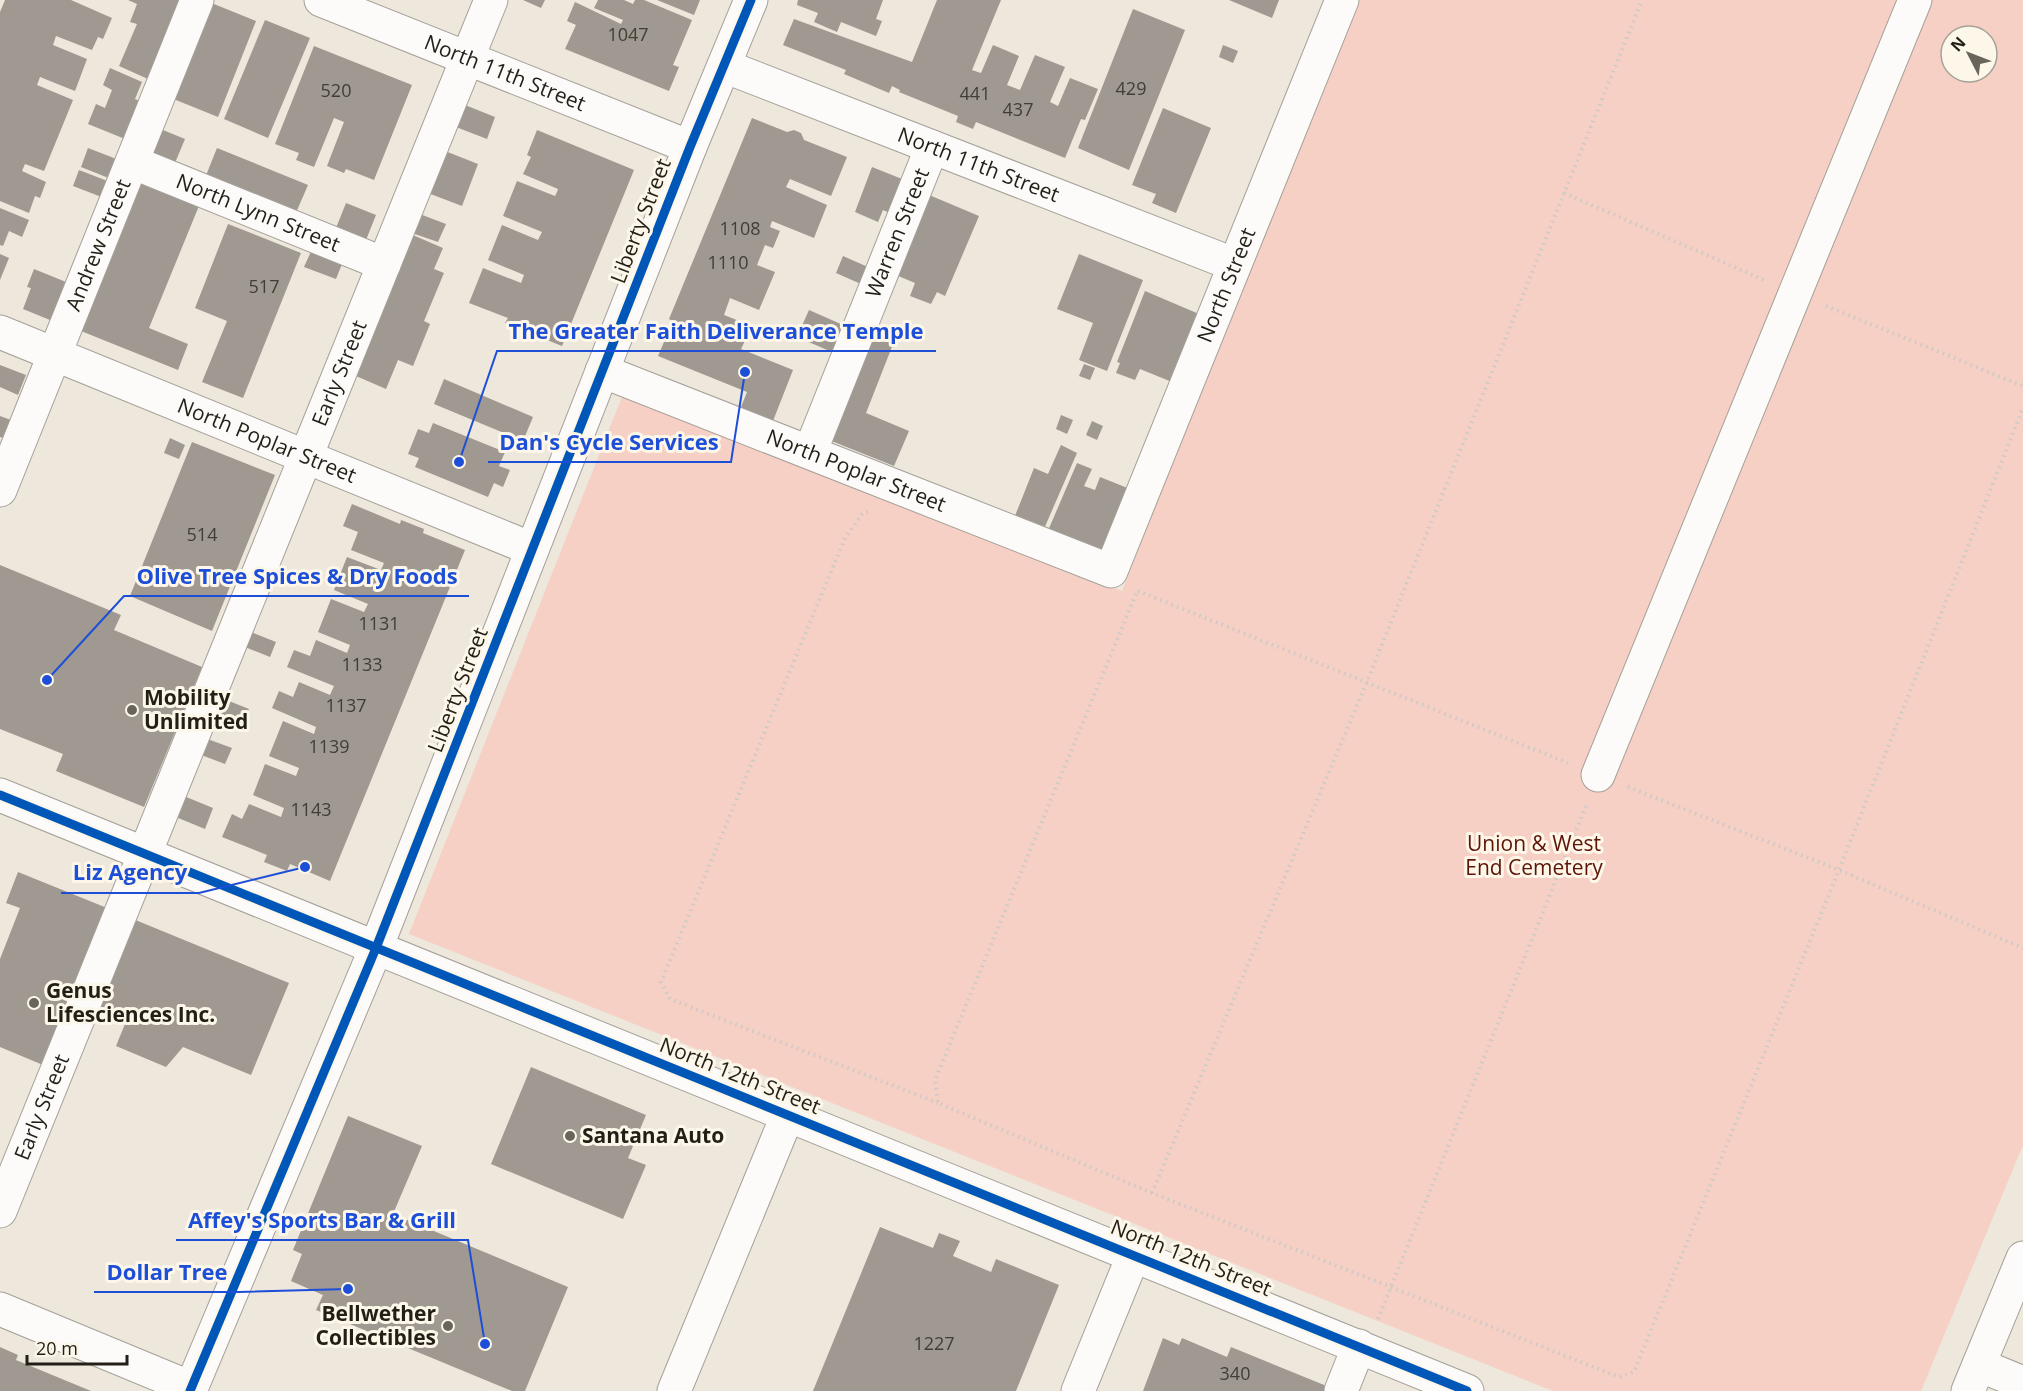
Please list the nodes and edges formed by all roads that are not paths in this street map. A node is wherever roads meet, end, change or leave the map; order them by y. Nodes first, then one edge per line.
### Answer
1 (197, 0) edge
2 (321, 0) edge
3 (491, 0) edge
4 (751, 0) edge
5 (1342, 0) edge
6 (1915, 0) edge
7 (467, 59) junction
8 (724, 66) junction
9 (690, 147) junction
10 (932, 147) junction
11 (132, 162) junction
12 (384, 264) junction
13 (1233, 264) junction
14 (0, 332) edge
15 (55, 354) junction
16 (602, 371) junction
17 (810, 452) junction
18 (306, 457) junction
19 (0, 490) edge
20 (532, 549) junction
21 (1115, 586) joint
22 (1598, 775) road end
23 (0, 795) edge
24 (145, 854) junction
25 (376, 948) junction
26 (788, 1114) junction
27 (0, 1211) edge
28 (1134, 1254) junction
29 (2023, 1258) edge
30 (0, 1309) edge
31 (1359, 1346) junction
32 (1974, 1378) edge
33 (2023, 1383) edge
34 (191, 1390) edge
35 (674, 1391) edge
36 (1078, 1391) edge
37 (1341, 1391) edge
38 (1467, 1391) edge

1 - 11 street, Andrew Street
2 - 7 street, North 11th Street
3 - 7 street, Early Street
4 - 8 street, Liberty Street
5 - 13 street, North Street
6 - 22 street
7 - 9 street, North 11th Street
7 - 12 street, Early Street
8 - 9 street, Liberty Street
8 - 10 street, North 11th Street
9 - 16 street, Liberty Street
10 - 13 street, North 11th Street
10 - 17 street, Warren Street
11 - 12 street, North Lynn Street
11 - 15 street, Andrew Street
12 - 18 street, Early Street
13 - 21 street, North Street
14 - 15 street, North Poplar Street
15 - 18 street, North Poplar Street
15 - 19 street, Andrew Street
16 - 17 street, North Poplar Street
16 - 20 street, Liberty Street
17 - 21 street, North Poplar Street
18 - 20 street, North Poplar Street
18 - 24 street, Early Street
20 - 25 street, Liberty Street
23 - 24 street, North 12th Street
24 - 25 street, North 12th Street
24 - 27 street, Early Street
25 - 26 street, North 12th Street
25 - 34 street, Liberty Street
26 - 28 street, North 12th Street
26 - 35 street
28 - 31 street, North 12th Street
28 - 36 street
29 - 32 street
30 - 34 street
31 - 37 street
31 - 38 street, North 12th Street
32 - 33 street

